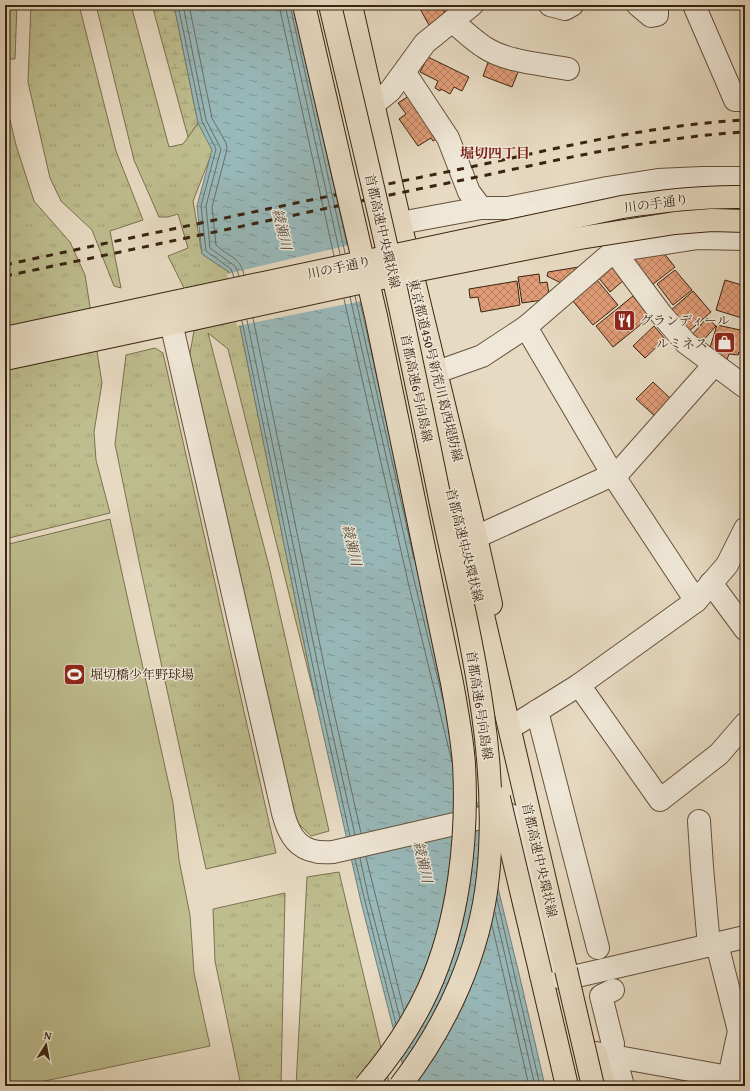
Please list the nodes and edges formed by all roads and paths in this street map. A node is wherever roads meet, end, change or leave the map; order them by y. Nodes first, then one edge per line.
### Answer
1 (304, 5) edge
2 (330, 5) edge
3 (351, 5) edge
4 (472, 5) edge
5 (550, 5) edge
6 (572, 5) edge
7 (638, 5) edge
8 (657, 5) edge
9 (694, 5) edge
10 (453, 22) junction
11 (568, 69) dead end
12 (405, 73) junction
13 (745, 100) edge
14 (374, 104) junction
15 (745, 180) edge
16 (607, 188) junction
17 (481, 208) junction
18 (745, 221) edge
19 (400, 223) junction
20 (745, 239) edge
21 (614, 251) junction
22 (190, 309) junction
23 (401, 311) junction
24 (161, 315) junction
25 (376, 316) junction
26 (526, 327) junction
27 (5, 338) edge
28 (5, 359) edge
29 (714, 365) junction
30 (437, 372) junction
31 (745, 387) edge
32 (613, 475) junction
33 (476, 537) junction
34 (743, 537) edge
35 (711, 583) junction
36 (696, 601) junction
37 (745, 629) edge
38 (579, 685) junction
39 (537, 711) junction
40 (518, 723) junction
41 (745, 724) edge
42 (699, 821) dead end
43 (745, 937) edge
44 (713, 945) junction
45 (598, 948) dead end
46 (577, 976) junction
47 (613, 990) dead end
48 (609, 1054) junction
49 (700, 1079) edge
50 (737, 1079) edge
51 (365, 1086) edge
52 (400, 1086) edge
53 (567, 1086) edge
54 (593, 1086) edge
55 (604, 1086) edge
56 (623, 1086) edge

1 - 25 main road, 首都高速中央環状線, bridge
2 - 23 main road, 首都高速中央環状線, bridge
3 - 14 main road, 東京都道450号新荒川葛西堤防線
4 - 10 street
5 - 6 street
7 - 8 street
9 - 13 street
10 - 11 street
10 - 12 street
12 - 14 street
12 - 17 street
14 - 19 main road, 東京都道450号新荒川葛西堤防線
15 - 16 street
15 - 22 main road, 川の手通り, bridge
16 - 17 street
16 - 21 street
17 - 19 street
18 - 22 main road, 川の手通り, bridge
19 - 30 main road, 東京都道450号新荒川葛西堤防線
20 - 21 street
21 - 26 street
21 - 29 street
22 - 24 main road, 川の手通り
23 - 52 main road, 首都高速6号向島線, bridge
23 - 54 main road, 首都高速中央環状線, bridge
24 - 27 main road, 川の手通り
24 - 28 main road, 川の手通り
24 - 46 street, bridge
25 - 51 main road, 首都高速中央環状線, bridge
25 - 53 main road, 首都高速中央環状線, bridge
26 - 30 street
26 - 32 street
29 - 31 street
29 - 32 street
30 - 33 main road, 東京都道450号新荒川葛西堤防線
32 - 33 street
32 - 36 street
33 - 40 main road, 東京都道450号新荒川葛西堤防線
34 - 35 street
35 - 36 street
35 - 37 street
36 - 38 street
38 - 39 street
38 - 41 street
39 - 40 street
39 - 45 street
40 - 46 main road, 東京都道450号新荒川葛西堤防線
42 - 44 street
43 - 44 street
44 - 46 street
44 - 50 street
46 - 48 main road, 東京都道450号新荒川葛西堤防線
47 - 48 street
48 - 49 street
48 - 55 main road, 東京都道450号新荒川葛西堤防線
48 - 56 street
49 - 50 street

